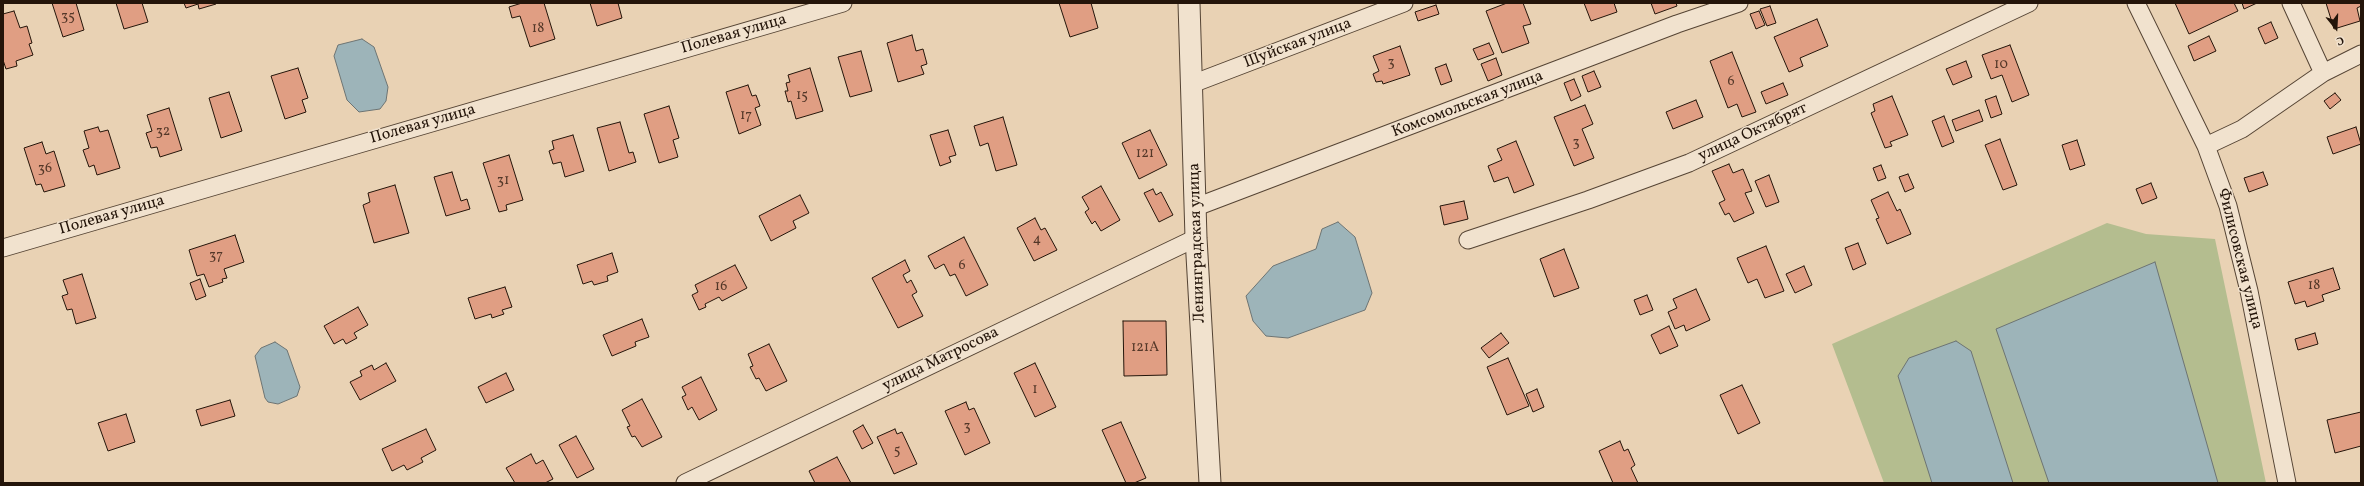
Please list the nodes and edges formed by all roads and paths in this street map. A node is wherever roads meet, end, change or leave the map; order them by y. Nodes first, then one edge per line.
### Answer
1 (843, 3) edge
2 (1188, 3) edge
3 (1404, 3) edge
4 (1740, 3) edge
5 (2029, 3) edge
6 (2136, 3) edge
7 (2291, 3) edge
8 (2361, 54) edge
9 (2323, 72) junction
10 (1192, 84) junction
11 (2206, 146) junction
12 (1196, 207) junction
13 (1196, 238) junction
14 (1468, 240) dead end
15 (3, 248) edge
16 (686, 483) edge
17 (1210, 483) edge
18 (2287, 483) edge

1 - 15 street, Полевая улица
2 - 10 street, Ленинградская улица
3 - 10 street, Шуйская улица
4 - 12 street, Комсомольская улица
5 - 14 street, улица Октябрят
6 - 11 street, Филисовская улица
7 - 9 street
8 - 9 street
9 - 11 street
10 - 12 street, Ленинградская улица
11 - 18 street, Филисовская улица
12 - 13 street, Ленинградская улица
13 - 16 street, улица Матросова
13 - 17 street, Ленинградская улица

